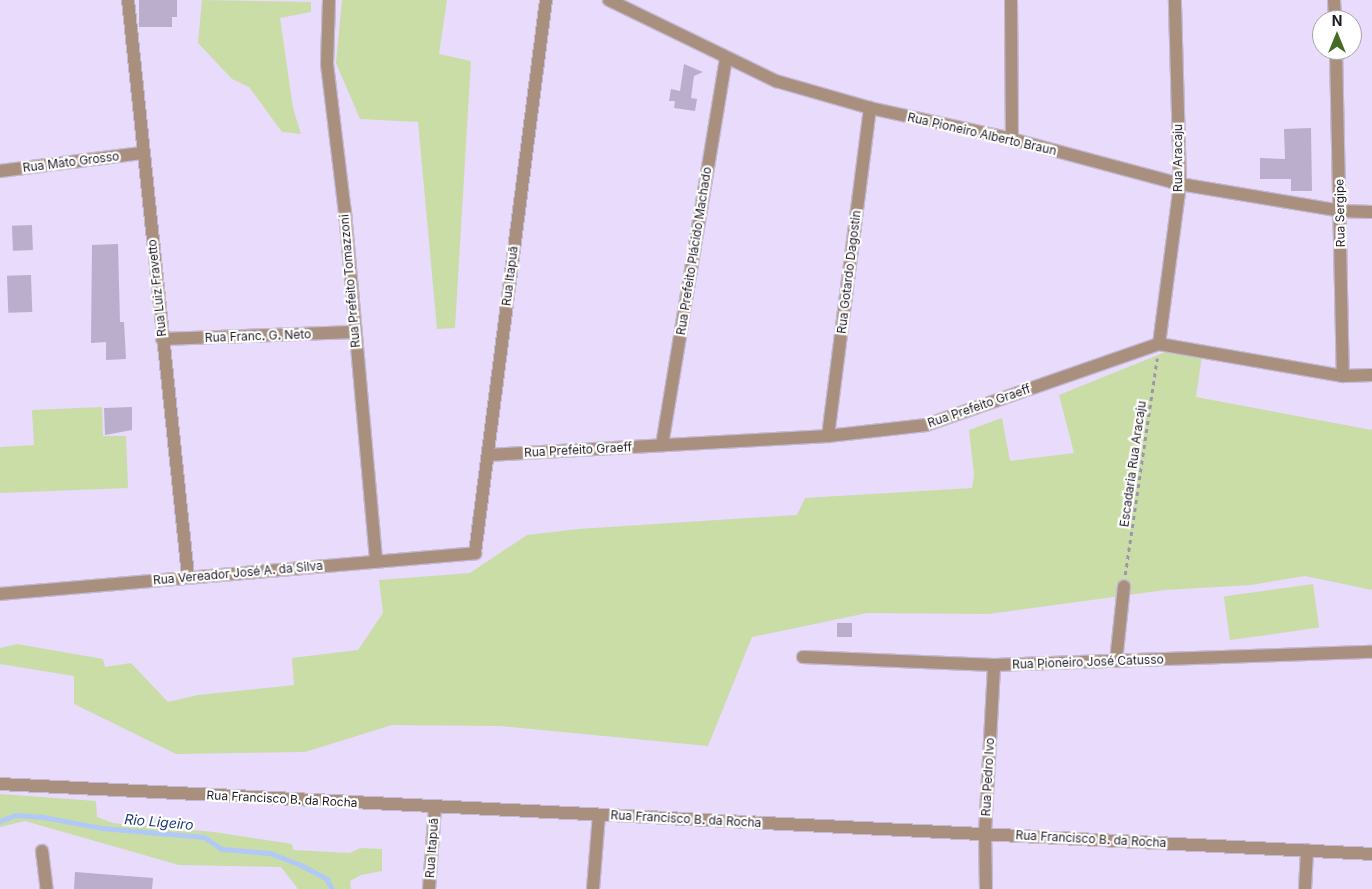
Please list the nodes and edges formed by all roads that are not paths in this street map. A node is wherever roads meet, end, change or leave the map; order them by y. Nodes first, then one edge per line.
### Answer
1 (128, 0) edge
2 (329, 0) edge
3 (546, 0) edge
4 (609, 0) edge
5 (1011, 0) edge
6 (1175, 0) edge
7 (726, 58) junction
8 (1336, 60) edge
9 (870, 108) junction
10 (1012, 138) junction
11 (142, 153) junction
12 (0, 171) edge
13 (1180, 184) junction
14 (1341, 211) junction
15 (1372, 212) edge
16 (355, 332) junction
17 (162, 339) junction
18 (1159, 344) junction
19 (1372, 375) edge
20 (1343, 376) junction
21 (828, 436) junction
22 (662, 444) junction
23 (488, 455) junction
24 (475, 553) joint
25 (376, 562) junction
26 (188, 576) junction
27 (1124, 586) road end
28 (0, 594) edge
29 (1372, 652) edge
30 (803, 657) dead end
31 (1116, 661) junction
32 (994, 666) junction
33 (0, 784) edge
34 (435, 807) junction
35 (599, 815) junction
36 (985, 833) junction
37 (1307, 850) junction
38 (42, 851) dead end
39 (1372, 854) edge
40 (46, 889) edge
41 (429, 889) edge
42 (593, 889) edge
43 (986, 889) edge
44 (1305, 889) edge

1 - 11 street, Rua Luiz Fravetto
2 - 16 street, Rua Prefeito Tomazzoni
3 - 23 street, Rua Itapuã
4 - 7 street, Rua Pioneiro Alberto Braun
5 - 10 street
6 - 13 street, Rua Aracaju
7 - 9 street, Rua Pioneiro Alberto Braun
7 - 22 street, Rua Prefeito Plácido Machado
8 - 14 street, Rua Sergipe
9 - 10 street, Rua Pioneiro Alberto Braun
9 - 21 street, Rua Gotardo Dagostin
10 - 13 street, Rua Pioneiro Alberto Braun
11 - 12 street, Rua Mato Grosso
11 - 17 street, Rua Luiz Fravetto
13 - 14 street, Rua Pioneiro Alberto Braun
13 - 18 street, Rua Aracaju
14 - 15 street, Rua Pioneiro Alberto Braun
14 - 20 street, Rua Sergipe
16 - 17 street, Rua Franc. G. Neto
16 - 25 street, Rua Prefeito Tomazzoni
17 - 26 street, Rua Luiz Fravetto
18 - 20 street, Rua Prefeito Graeff
18 - 21 street, Rua Prefeito Graeff
19 - 20 street, Rua Prefeito Graeff
21 - 22 street, Rua Prefeito Graeff
22 - 23 street, Rua Prefeito Graeff
23 - 24 street, Rua Itapuã
24 - 25 street, Rua Vereador José A. da Silva
25 - 26 street, Rua Vereador José A. da Silva
26 - 28 street, Rua Vereador José A. da Silva
27 - 31 street
29 - 31 street, Rua Pioneiro José Catusso
30 - 32 street, Rua Pioneiro José Catusso
31 - 32 street, Rua Pioneiro José Catusso
32 - 36 street, Rua Pedro Ivo
33 - 34 street, Rua Francisco B. da Rocha
34 - 35 street, Rua Francisco B. da Rocha
34 - 41 street, Rua Itapuã
35 - 36 street, Rua Francisco B. da Rocha
35 - 42 street
36 - 37 street, Rua Francisco B. da Rocha
36 - 43 street, Rua Pedro Ivo
37 - 39 street, Rua Francisco B. da Rocha
37 - 44 street
38 - 40 street

